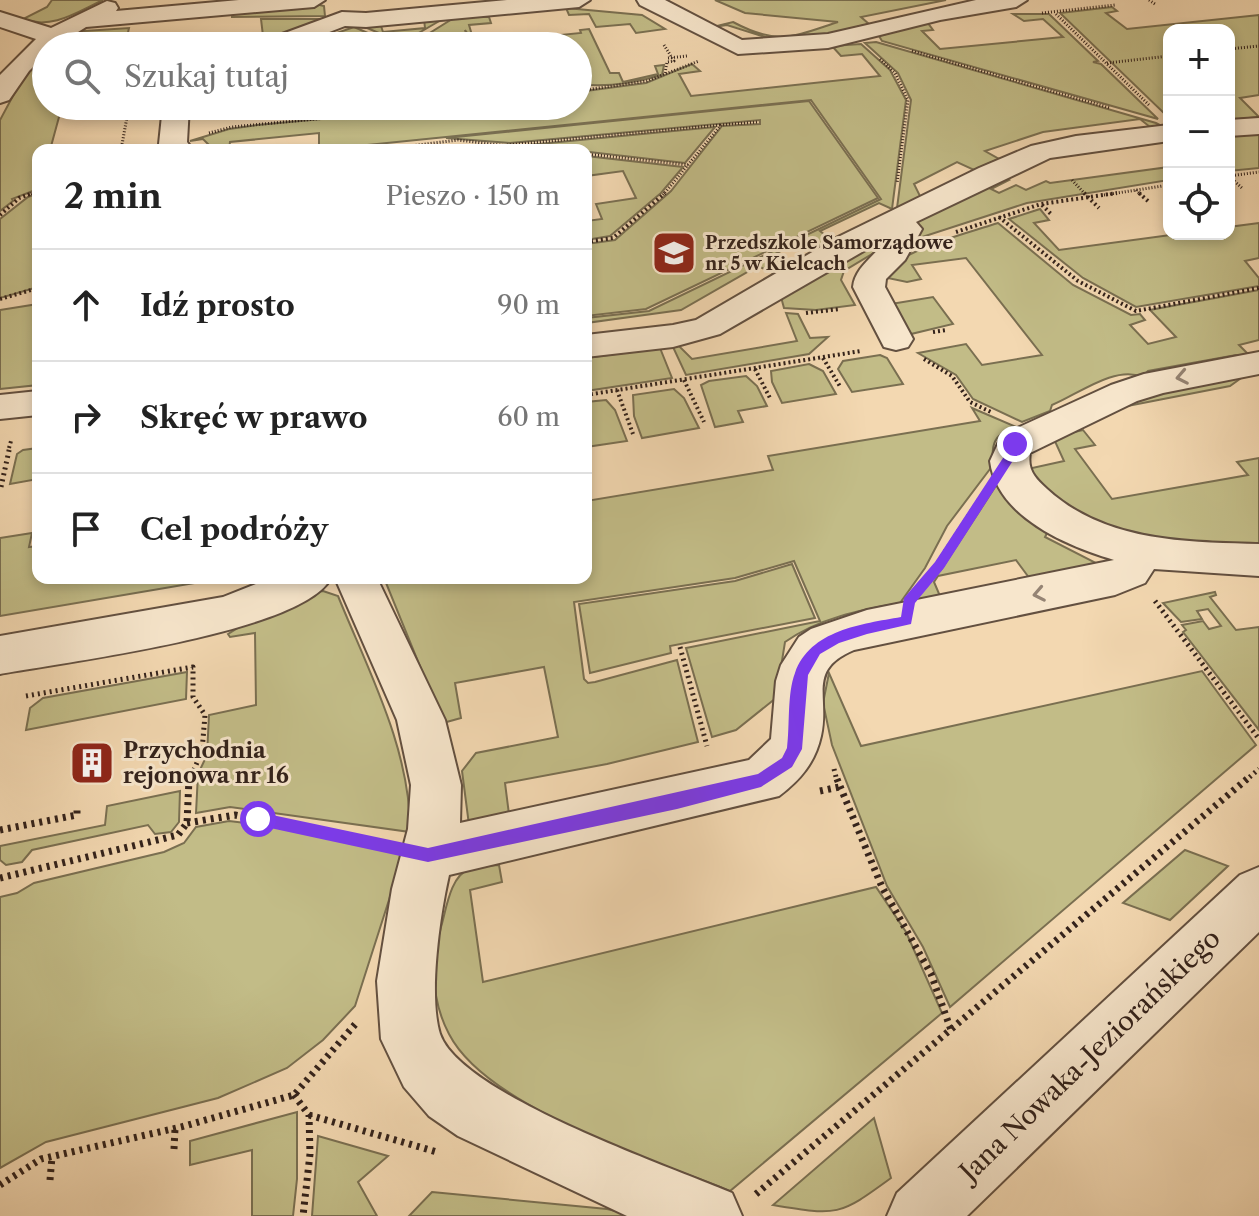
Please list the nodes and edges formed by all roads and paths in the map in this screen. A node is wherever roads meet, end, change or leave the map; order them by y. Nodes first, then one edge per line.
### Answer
1 (129, 0) edge
2 (314, 0) edge
3 (579, 0) edge
4 (1016, 0) edge
5 (1149, 0) edge
6 (644, 2) edge
7 (1112, 3) dead end
8 (1155, 4) dead end
9 (1046, 5) dead end
10 (1119, 8) dead end
11 (337, 9) edge
12 (80, 21) junction
13 (6, 26) edge
14 (33, 32) edge
15 (59, 32) edge
16 (296, 32) edge
17 (658, 35) dead end
18 (1259, 46) edge
19 (1235, 48) edge
20 (32, 53) edge
21 (1163, 57) edge
22 (670, 58) junction
23 (939, 59) dead end
24 (1106, 63) junction
25 (895, 73) dead end
26 (664, 74) junction
27 (592, 88) edge
28 (0, 95) edge
29 (1110, 108) dead end
30 (125, 120) edge
31 (175, 120) edge
32 (301, 120) edge
33 (758, 122) dead end
34 (1163, 123) edge
35 (721, 125) junction
36 (1259, 126) edge
37 (1235, 128) edge
38 (190, 142) edge
39 (121, 144) edge
40 (173, 144) edge
41 (426, 144) edge
42 (497, 144) edge
43 (518, 144) edge
44 (592, 155) edge
45 (688, 165) junction
46 (1259, 172) edge
47 (1235, 175) edge
48 (1072, 180) dead end
49 (1235, 182) edge
50 (897, 186) dead end
51 (1163, 186) edge
52 (1135, 189) junction
53 (1243, 189) dead end
54 (32, 193) edge
55 (1088, 196) junction
56 (1148, 201) dead end
57 (1041, 204) junction
58 (1099, 208) dead end
59 (1051, 214) dead end
60 (0, 215) edge
61 (999, 217) junction
62 (894, 238) junction
63 (592, 241) edge
64 (1259, 288) edge
65 (32, 290) edge
66 (0, 299) edge
67 (841, 309) dead end
68 (799, 312) dead end
69 (895, 342) junction
70 (592, 345) edge
71 (823, 358) junction
72 (1259, 363) edge
73 (755, 369) junction
74 (684, 380) junction
75 (841, 388) dead end
76 (617, 390) junction
77 (592, 394) edge
78 (771, 400) dead end
79 (978, 406) dead end
80 (32, 407) edge
81 (704, 422) dead end
82 (6, 423) edge
83 (633, 434) dead end
84 (1008, 459) junction
85 (1, 487) edge
86 (1143, 551) junction
87 (1259, 560) edge
88 (298, 584) edge
89 (359, 584) edge
90 (1155, 600) dead end
91 (907, 621) junction
92 (680, 647) dead end
93 (0, 655) edge
94 (17, 697) dead end
95 (704, 739) dead end
96 (1259, 739) edge
97 (834, 767) dead end
98 (1259, 769) edge
99 (77, 809) dead end
100 (187, 823) junction
101 (0, 830) edge
102 (428, 855) junction
103 (0, 878) edge
104 (1259, 894) edge
105 (368, 1010) dead end
106 (951, 1030) junction
107 (294, 1095) junction
108 (309, 1115) junction
109 (175, 1129) junction
110 (174, 1149) dead end
111 (448, 1155) dead end
112 (52, 1157) junction
113 (50, 1180) dead end
114 (0, 1185) edge
115 (730, 1208) edge
116 (303, 1216) edge
117 (920, 1216) edge

1 - 12 street
2 - 12 street
3 - 11 street
4 - 6 street
5 - 8 path
7 - 10 path
9 - 24 path
11 - 16 street
12 - 15 street
13 - 14 street
17 - 22 path
18 - 19 path
20 - 28 street
21 - 24 path
22 - 26 path
22 - 26 path
23 - 29 path
24 - 34 path
25 - 50 path
26 - 27 path
30 - 39 path
31 - 40 street
32 - 38 path
33 - 35 path
34 - 62 street
35 - 43 path
35 - 45 path
36 - 37 street
41 - 42 path
44 - 45 path
45 - 63 path
46 - 47 path
48 - 55 path
49 - 53 path
51 - 52 path
52 - 55 path
52 - 56 path
54 - 60 path
55 - 57 path
55 - 58 path
57 - 59 path
57 - 61 path
61 - 62 path
61 - 64 path
62 - 69 street
62 - 70 street
65 - 66 path
67 - 68 path
69 - 71 path
69 - 79 path
71 - 73 path
71 - 75 path
72 -> 84 street
73 - 74 path
73 - 78 path
74 - 76 path
74 - 81 path
76 - 77 path
76 - 83 path
80 - 82 street
82 - 85 path
84 - 86 street
84 - 91 path
86 - 87 street
86 -> 91 street
88 - 93 street
89 - 102 street
90 - 96 path
91 - 102 street
92 - 95 path
94 - 100 path
97 - 106 path
98 - 106 path
99 - 101 path
100 - 102 path
100 - 103 path
102 - 115 street
104 - 117 street, Jana Nowaka-Jeziorańskiego
105 - 107 path
106 - 115 path
107 - 108 path
107 - 109 path
108 - 111 path
108 - 116 path
109 - 110 path
109 - 112 path
112 - 113 path
112 - 114 path

